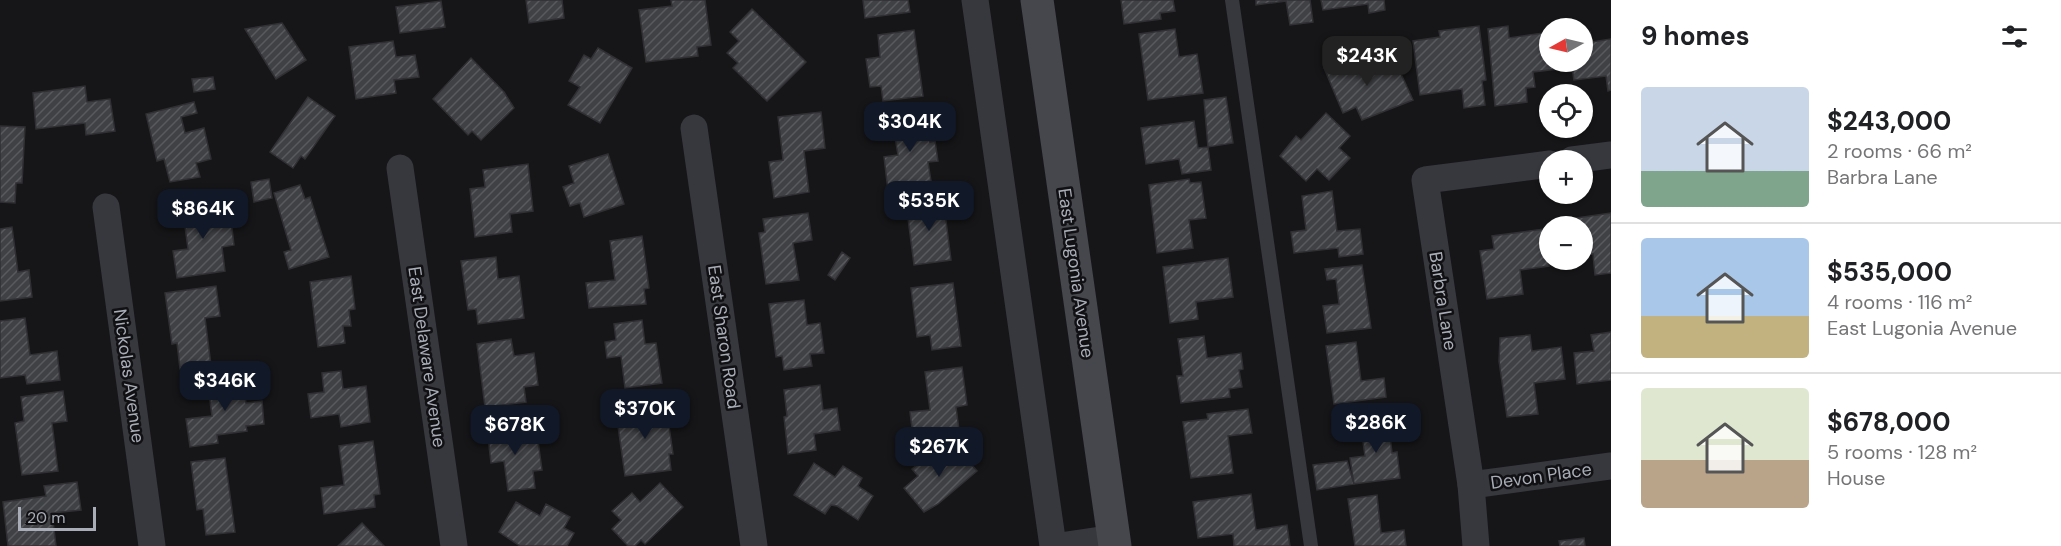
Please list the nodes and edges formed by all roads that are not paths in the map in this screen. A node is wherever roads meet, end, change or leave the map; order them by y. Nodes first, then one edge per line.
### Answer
1 (975, 0) edge
2 (1037, 0) edge
3 (1232, 0) edge
4 (694, 128) dead end
5 (1611, 155) edge
6 (1593, 157) edge
7 (1539, 165) edge
8 (400, 168) dead end
9 (106, 207) dead end
10 (1611, 466) edge
11 (1471, 485) junction
12 (1115, 542) edge
13 (152, 546) edge
14 (454, 546) edge
15 (754, 546) edge
16 (1053, 546) edge
17 (1060, 546) edge
18 (1311, 546) edge
19 (1476, 546) edge

1 - 16 street
2 - 12 main road, East Lugonia Avenue
3 - 18 lane
4 - 15 street, East Sharon Road
5 - 6 street
7 - 11 street, Barbra Lane
8 - 14 street, East Delaware Avenue
9 - 13 street, Nickolas Avenue
10 - 11 street, Devon Place
11 - 19 street, Barbra Lane
12 - 17 street

